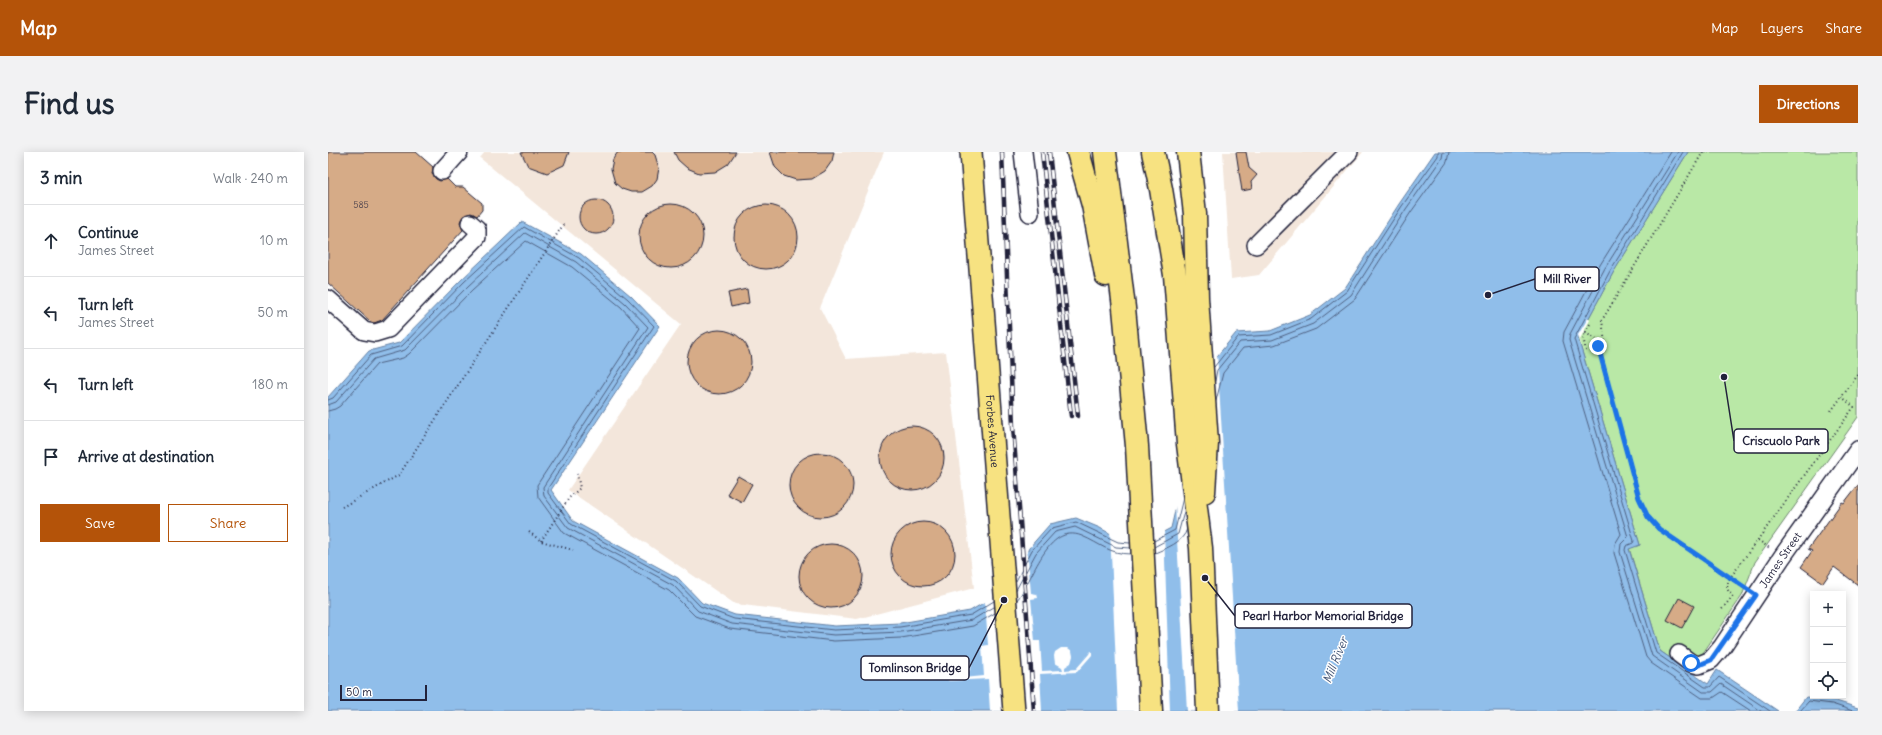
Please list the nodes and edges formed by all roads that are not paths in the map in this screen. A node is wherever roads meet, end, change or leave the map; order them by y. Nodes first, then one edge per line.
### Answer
1 (459, 152) edge
2 (971, 152) edge
3 (1023, 152) edge
4 (1078, 152) edge
5 (1105, 152) edge
6 (1152, 152) edge
7 (1177, 152) edge
8 (1188, 152) edge
9 (1349, 152) edge
10 (442, 171) dead end
11 (1030, 213) dead end
12 (470, 223) dead end
13 (1256, 244) dead end
14 (1197, 298) junction
15 (328, 299) edge
16 (1137, 446) junction
17 (1858, 450) edge
18 (1201, 548) junction
19 (1678, 654) dead end
20 (1014, 711) edge
21 (1151, 711) edge
22 (1208, 711) edge

1 - 10 street
2 - 20 main road, Forbes Avenue
3 - 11 street
4 - 16 highway
5 - 16 highway
6 - 18 highway
7 - 14 highway
8 - 14 highway
9 - 13 street
12 - 15 street
14 - 18 highway
16 - 21 highway
17 - 19 street, James Street
18 - 22 highway

